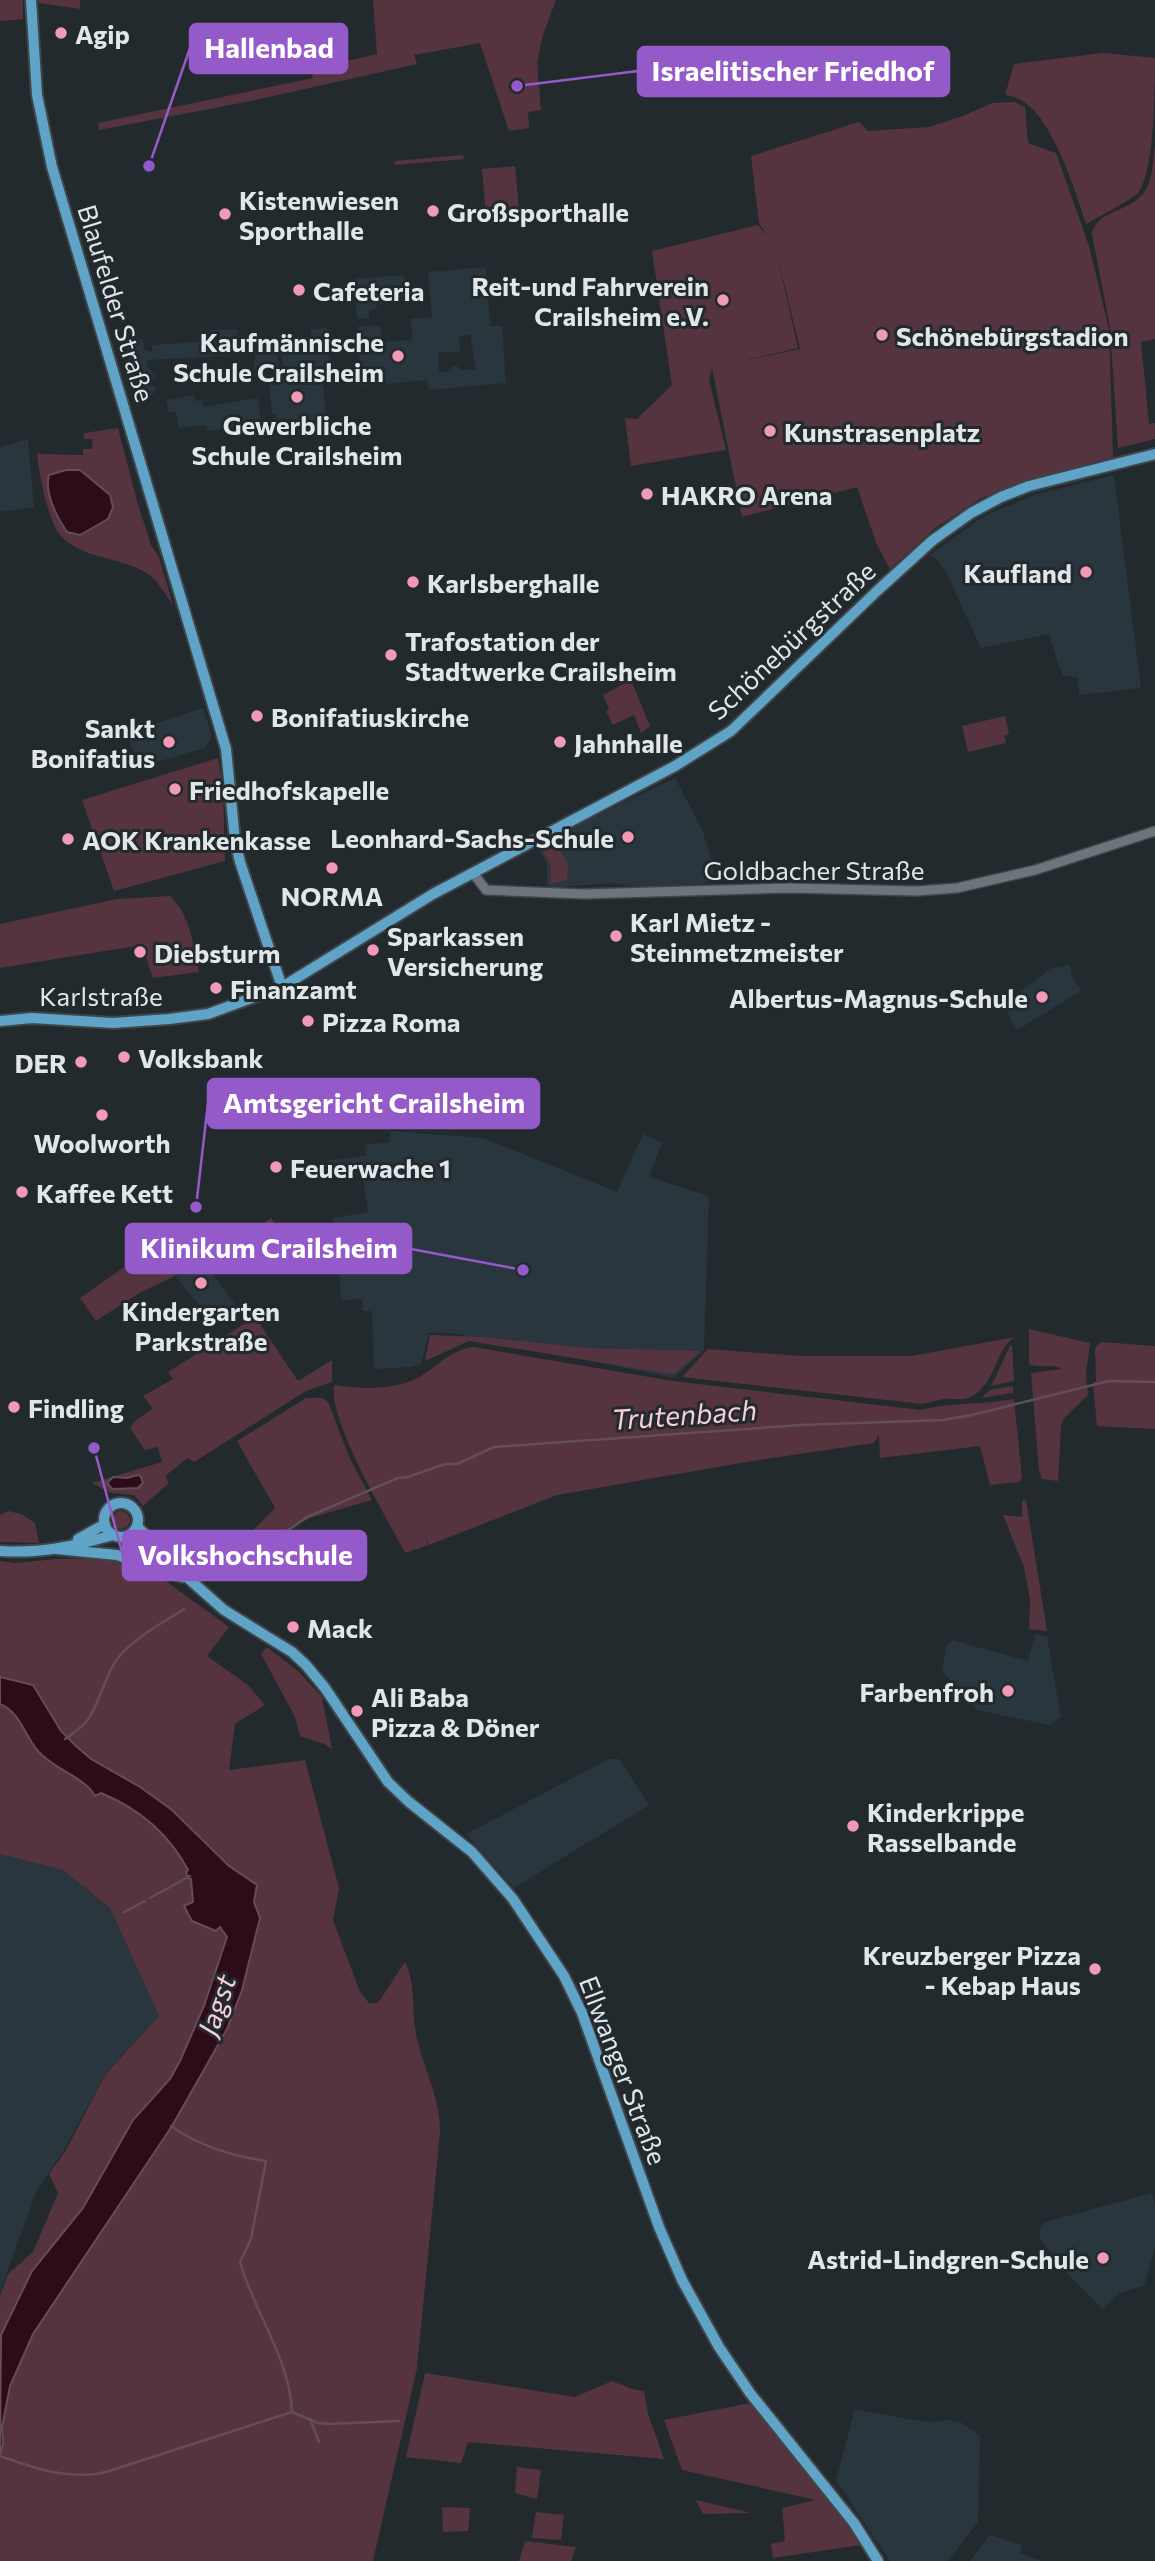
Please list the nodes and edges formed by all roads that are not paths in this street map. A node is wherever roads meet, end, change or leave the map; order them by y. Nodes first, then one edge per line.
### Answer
1 (31, 0) edge
2 (1155, 454) edge
3 (1155, 831) edge
4 (473, 873) junction
5 (282, 987) junction
6 (0, 1021) edge
7 (105, 1524) junction
8 (137, 1526) junction
9 (113, 1535) junction
10 (128, 1536) junction
11 (57, 1549) junction
12 (0, 1551) edge
13 (172, 1564) junction
14 (186, 1578) junction
15 (877, 2561) edge

1 - 5 main road, Blaufelder Straße
2 - 4 main road, Schönebürgstraße
3 - 4 street, Goldbacher Straße
4 - 5 main road, Schönebürgstraße
5 - 6 main road, Karlstraße
7 - 8 main road
7 - 9 main road
7 - 11 main road
8 - 10 main road
8 - 13 main road, Ellwanger Straße
9 - 10 main road
9 - 11 main road
10 - 13 main road, Ellwanger Straße
11 - 12 main road
11 - 14 main road
13 - 14 main road, Ellwanger Straße
14 - 15 main road, Ellwanger Straße

